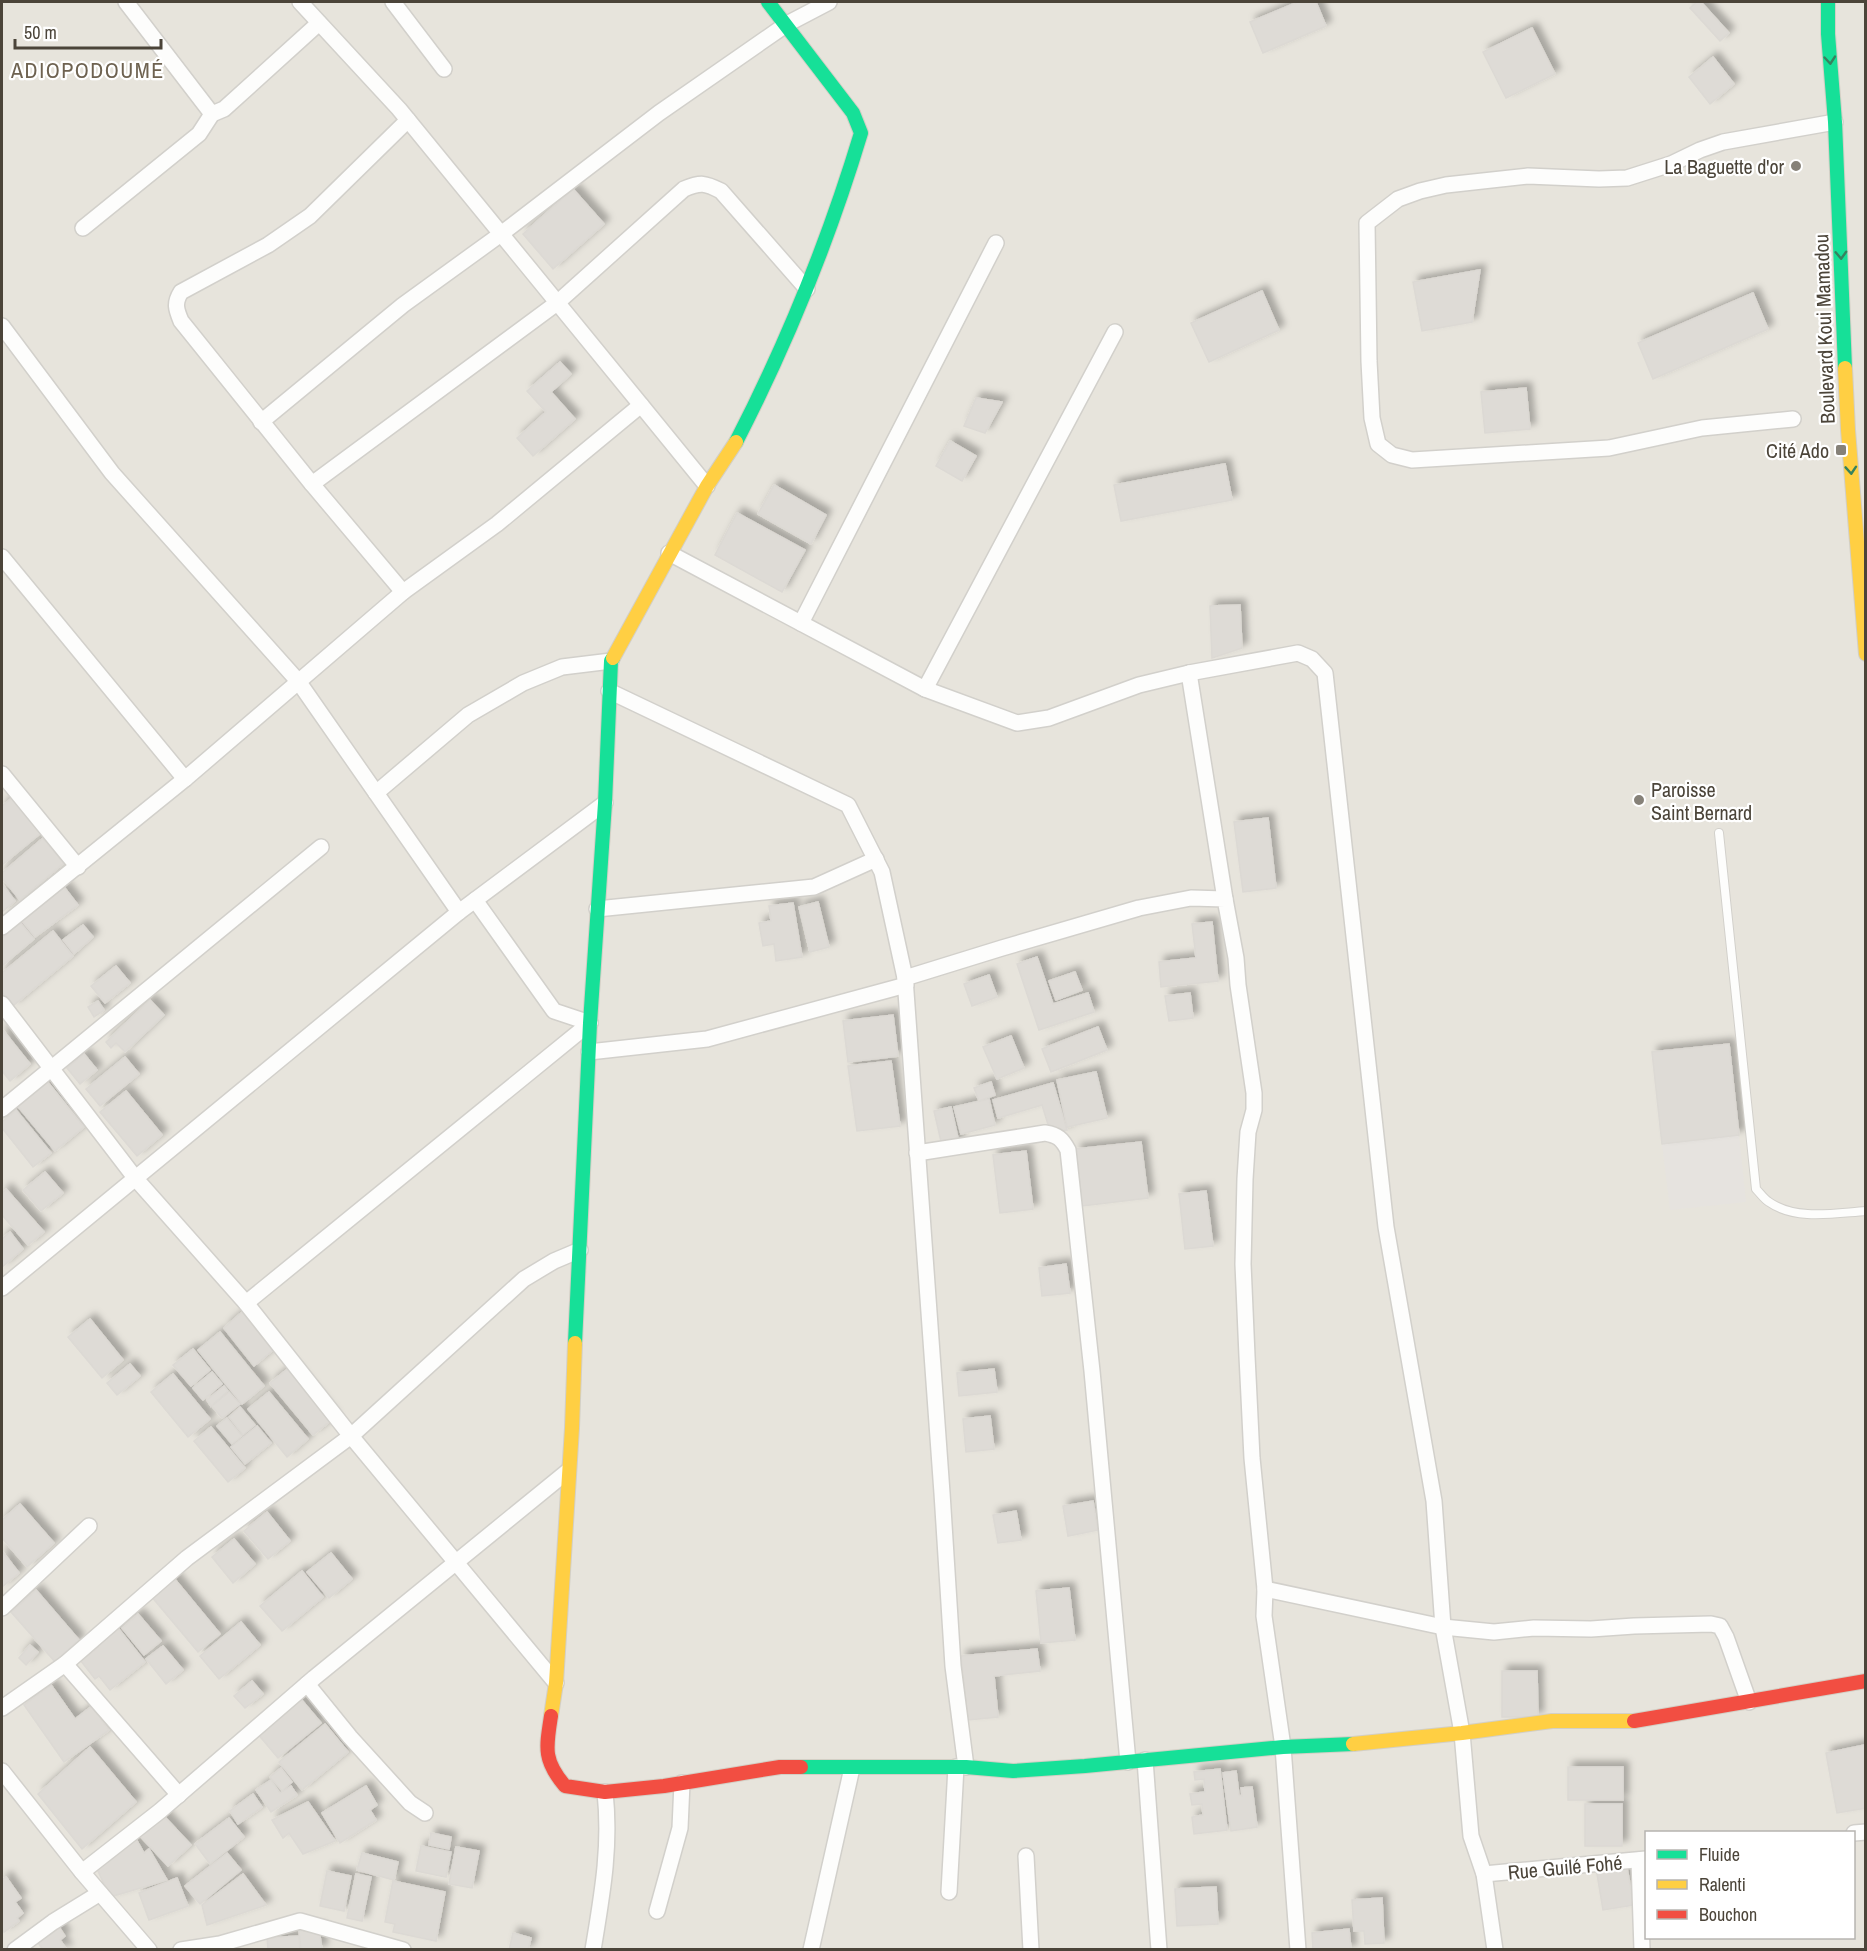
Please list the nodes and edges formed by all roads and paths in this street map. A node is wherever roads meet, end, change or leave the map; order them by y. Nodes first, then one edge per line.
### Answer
1 (126, 2) edge
2 (300, 2) edge
3 (393, 2) edge
4 (768, 2) edge
5 (829, 2) edge
6 (1828, 2) edge
7 (319, 23) junction
8 (787, 24) junction
9 (444, 69) dead end
10 (212, 114) junction
11 (408, 120) junction
12 (1835, 122) junction
13 (83, 228) dead end
14 (501, 234) junction
15 (996, 243) dead end
16 (807, 289) junction
17 (557, 303) junction
18 (2, 326) edge
19 (1116, 332) dead end
20 (641, 405) junction
21 (1793, 419) dead end
22 (261, 422) junction
23 (312, 484) junction
24 (707, 486) junction
25 (669, 553) junction
26 (2, 557) edge
27 (402, 592) junction
28 (801, 623) junction
29 (1866, 654) edge
30 (611, 661) junction
31 (1189, 673) junction
32 (298, 681) junction
33 (925, 689) junction
34 (609, 691) junction
35 (2, 774) edge
36 (185, 779) junction
37 (376, 793) junction
38 (605, 803) junction
39 (1719, 833) dead end
40 (321, 847) dead end
41 (876, 859) junction
42 (78, 867) junction
43 (1225, 899) junction
44 (475, 900) junction
45 (597, 909) junction
46 (459, 912) junction
47 (2, 927) edge
48 (906, 982) junction
49 (2, 1004) edge
50 (590, 1023) junction
51 (589, 1052) junction
52 (51, 1069) junction
53 (2, 1109) edge
54 (917, 1153) junction
55 (136, 1179) junction
56 (1866, 1211) edge
57 (580, 1250) junction
58 (2, 1288) edge
59 (246, 1303) junction
60 (351, 1436) junction
61 (568, 1471) junction
62 (89, 1526) dead end
63 (454, 1563) junction
64 (1265, 1589) junction
65 (2, 1608) edge
66 (1443, 1628) junction
67 (65, 1664) junction
68 (1866, 1681) edge
69 (556, 1683) junction
70 (307, 1684) junction
71 (1749, 1702) junction
72 (2, 1708) edge
73 (1462, 1733) junction
74 (1283, 1747) junction
75 (1145, 1760) junction
76 (1128, 1762) junction
77 (961, 1767) junction
78 (852, 1768) junction
79 (2, 1771) edge
80 (682, 1784) junction
81 (605, 1792) junction
82 (178, 1795) junction
83 (425, 1813) dead end
84 (1026, 1856) dead end
85 (1643, 1859) edge
86 (82, 1872) junction
87 (1484, 1874) junction
88 (949, 1892) dead end
89 (100, 1893) junction
90 (657, 1911) dead end
91 (15, 1950) edge
92 (149, 1950) edge
93 (181, 1950) edge
94 (403, 1950) edge
95 (593, 1950) edge
96 (811, 1950) edge
97 (1031, 1950) edge
98 (1159, 1950) edge
99 (1298, 1950) edge
100 (1495, 1950) edge
101 (1642, 1950) edge

1 - 10 street
2 - 7 street
3 - 9 street
4 - 8 street
5 - 8 street
6 -> 12 street, Boulevard Koui Mamadou
7 - 10 street
7 - 11 street
8 - 14 street
8 - 16 street
10 - 13 street
11 - 14 street
11 - 22 street
12 - 21 street
12 -> 29 street, Boulevard Koui Mamadou
14 - 17 street
14 - 22 street
15 - 28 street
16 - 17 street
16 - 24 street
17 - 20 street
17 - 23 street
18 - 32 street
19 - 33 street
20 - 24 street
20 - 27 street
22 - 23 street
23 - 27 street
24 - 25 street
25 - 28 street
25 - 30 street
26 - 36 street
27 - 32 street
28 - 33 street
30 - 34 street
30 - 37 street
31 - 33 street
31 - 43 street
31 - 66 street
32 - 36 street
32 - 37 street
34 - 38 street
34 - 41 street
35 - 42 street
36 - 42 street
37 - 46 street
38 - 44 street
38 - 45 street
39 - 56 lane
40 - 52 street
41 - 45 street
41 - 48 street
42 - 47 street
43 - 48 street
43 - 64 street
44 - 46 street
44 - 50 street
45 - 50 street
46 - 55 street
48 - 51 street
48 - 54 street
49 - 52 street
50 - 51 street
50 - 59 street
51 - 57 street
52 - 53 street
52 - 55 street
54 - 76 street
54 - 77 street
55 - 58 street
55 - 59 street
57 - 60 street
57 - 61 street
59 - 60 street
60 - 63 street
60 - 67 street
61 - 63 street
61 - 69 street
62 - 65 street
63 - 69 street
63 - 70 street
64 - 66 street
64 - 74 street
66 - 71 street
66 - 73 street
67 - 72 street
67 - 82 street
68 - 71 street
69 - 81 street
70 - 82 street
70 - 83 street
71 - 73 street
73 - 74 street
73 - 87 street
74 - 75 street
74 - 99 street
75 - 76 street
75 - 98 street
76 - 77 street
77 - 78 street
77 - 88 street
78 - 80 street
78 - 96 street
79 - 86 street
80 - 81 street
80 - 90 street
81 - 95 street
82 - 86 street
84 - 97 street
85 - 87 street, Rue Guilé Fohé
85 - 101 street
86 - 89 street
87 - 100 street
89 - 91 street
89 - 92 street
93 - 94 street

